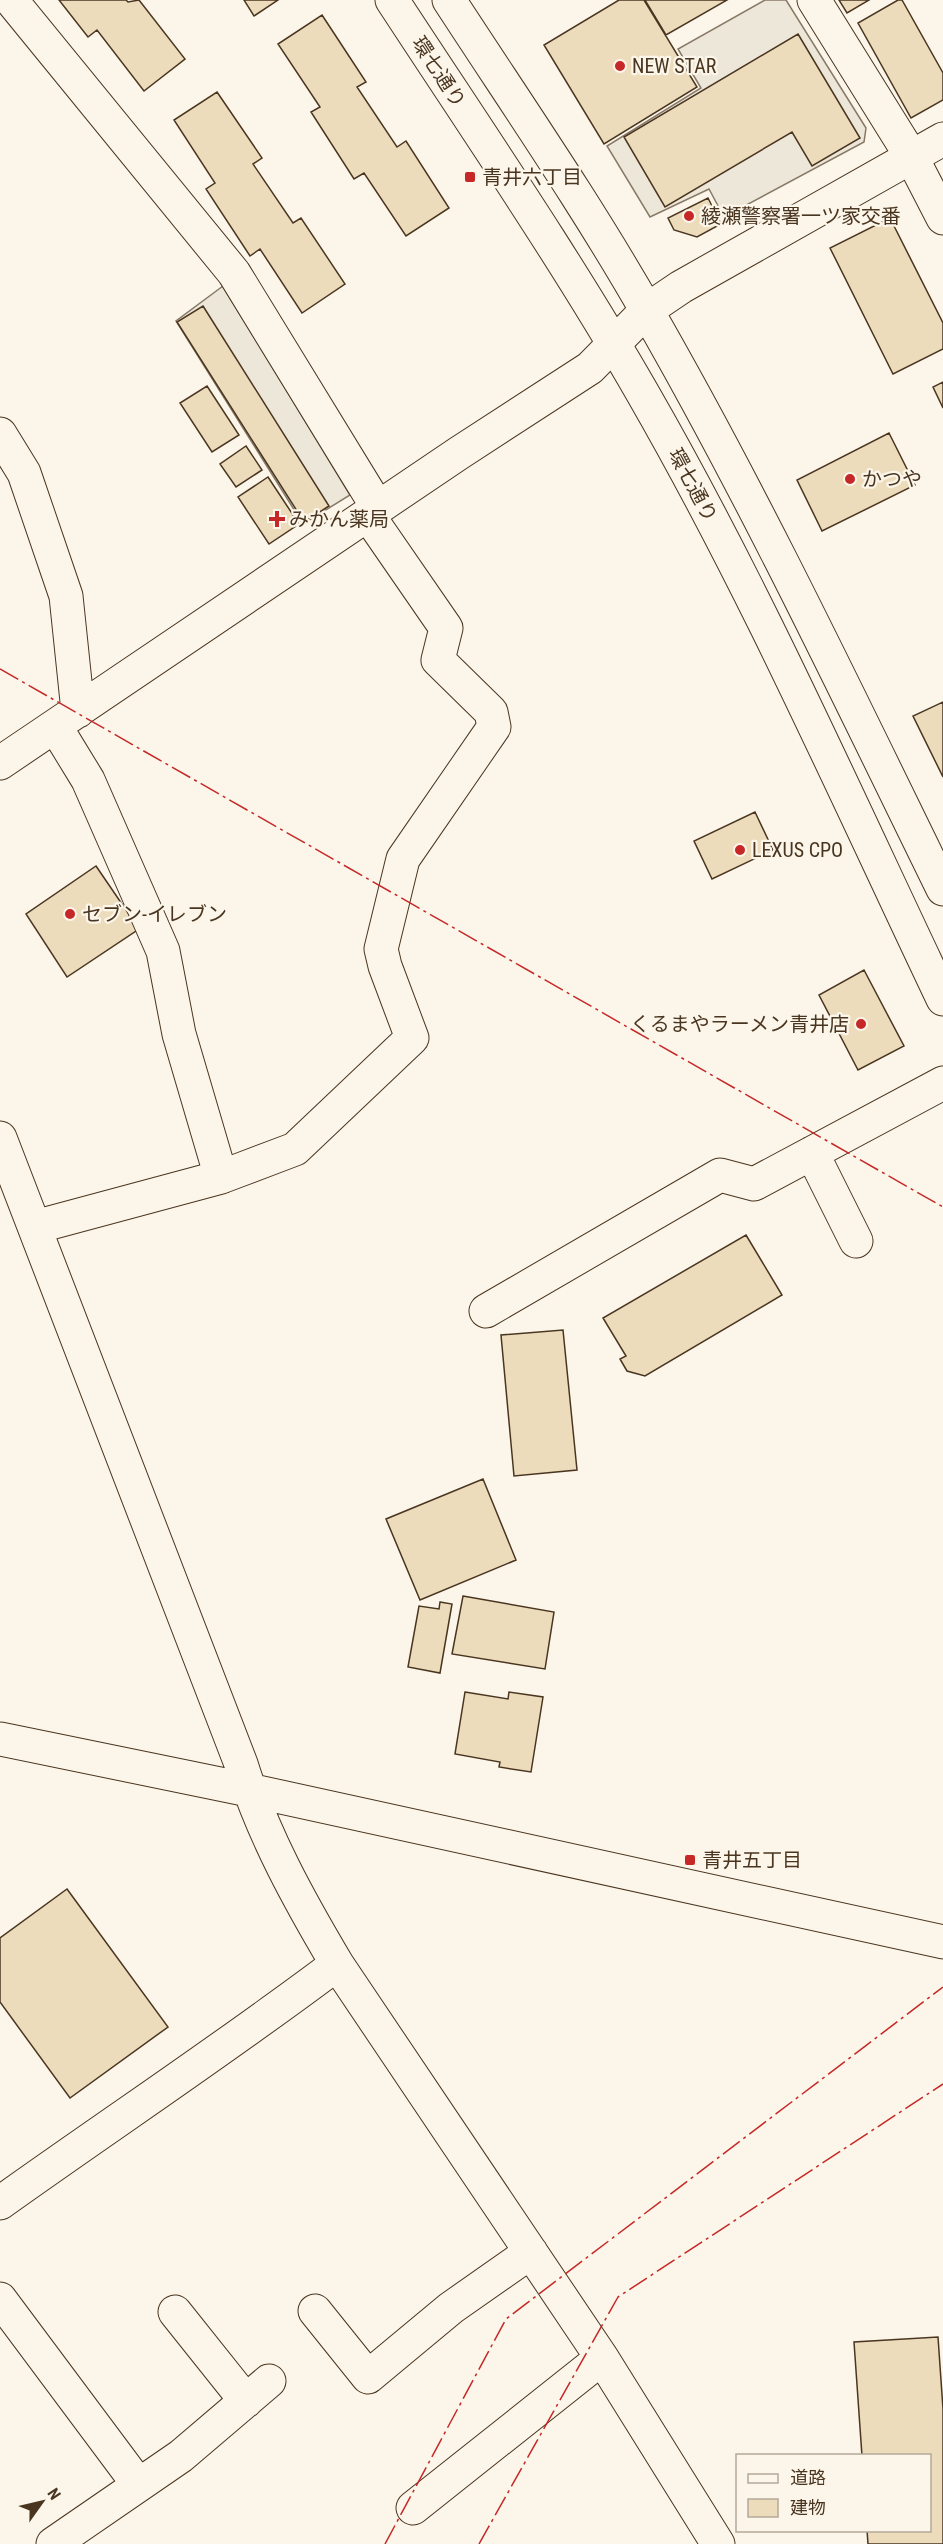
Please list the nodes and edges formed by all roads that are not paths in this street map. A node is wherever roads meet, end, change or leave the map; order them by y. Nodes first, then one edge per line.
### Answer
1 (11, 0) edge
2 (392, 0) edge
3 (449, 0) edge
4 (814, 0) edge
5 (943, 139) edge
6 (910, 156) junction
7 (943, 218) edge
8 (647, 310) junction
9 (613, 342) junction
10 (0, 434) edge
11 (373, 512) junction
12 (67, 719) junction
13 (0, 763) edge
14 (943, 889) edge
15 (943, 999) edge
16 (943, 1083) edge
17 (0, 1138) edge
18 (812, 1153) junction
19 (222, 1177) junction
20 (35, 1227) junction
21 (856, 1241) dead end
22 (486, 1311) dead end
23 (0, 1739) edge
24 (249, 1790) junction
25 (943, 1942) edge
26 (337, 1964) junction
27 (0, 2204) edge
28 (531, 2252) junction
29 (0, 2299) edge
30 (315, 2311) dead end
31 (175, 2312) dead end
32 (602, 2358) junction
33 (138, 2484) junction
34 (413, 2508) dead end
35 (52, 2544) edge
36 (718, 2544) edge

1 - 11 street
2 - 9 street, 環七通り
3 - 8 street
4 - 6 street
5 - 6 street
6 - 7 street
6 - 8 street
8 - 9 street
8 - 14 street
9 - 11 street
9 - 15 street, 環七通り
10 - 12 street
11 - 12 street
11 - 19 street
12 - 13 street
12 - 19 street
16 - 18 street
17 - 20 street
18 - 21 street
18 - 22 street
19 - 20 street
20 - 24 street
23 - 24 street
24 - 25 street
24 - 26 street
26 - 27 street
26 - 28 street
28 - 30 street
28 - 32 street
29 - 33 street
31 - 33 street
32 - 34 street
32 - 36 street
33 - 35 street

